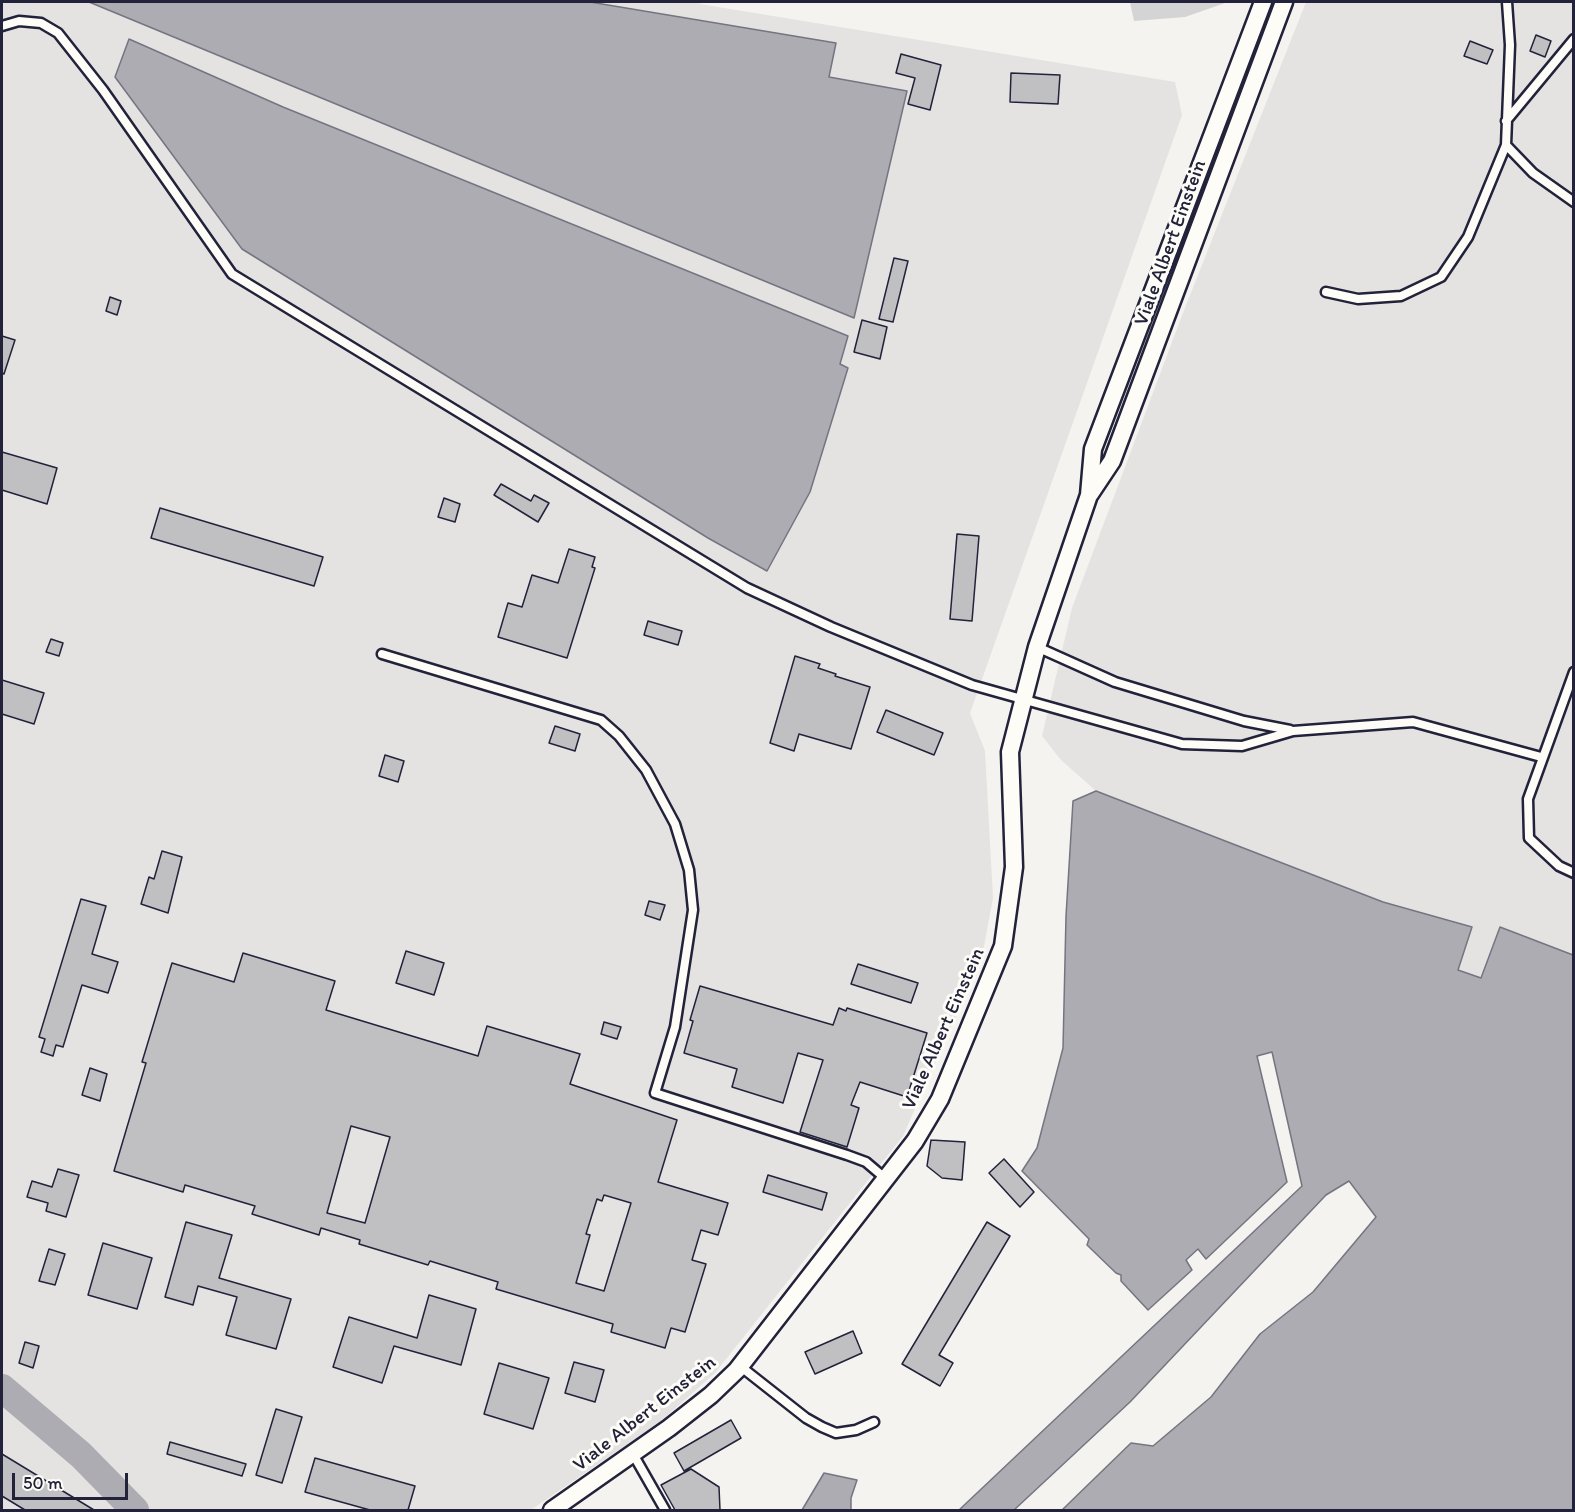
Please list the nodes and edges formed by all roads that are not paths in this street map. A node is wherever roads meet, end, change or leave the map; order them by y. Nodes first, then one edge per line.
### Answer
1 (1263, 2) edge
2 (1284, 2) edge
3 (1507, 2) edge
4 (2, 26) edge
5 (1574, 39) edge
6 (1506, 122) junction
7 (1506, 145) junction
8 (1574, 202) edge
9 (1183, 213) junction
10 (1203, 219) junction
11 (1165, 261) junction
12 (1184, 269) junction
13 (1326, 292) dead end
14 (1089, 495) junction
15 (1037, 647) junction
16 (382, 654) dead end
17 (1574, 672) edge
18 (1022, 698) junction
19 (1293, 730) junction
20 (1541, 757) junction
21 (1574, 873) edge
22 (886, 1179) junction
23 (740, 1366) junction
24 (874, 1422) dead end
25 (633, 1454) junction
26 (552, 1510) edge
27 (665, 1510) edge

1 - 9 street, Viale Albert Einstein
2 - 10 street, Viale Albert Einstein
3 - 6 lane
4 - 18 lane
5 - 6 lane
6 - 7 lane
7 - 8 lane
7 - 13 lane
9 - 10 lane
9 - 11 street, Viale Albert Einstein
10 - 12 street, Viale Albert Einstein
11 - 12 lane
11 - 14 street, Viale Albert Einstein
12 - 14 street, Viale Albert Einstein
14 - 15 street, Viale Albert Einstein
15 - 18 street, Viale Albert Einstein
15 - 19 lane
16 - 22 lane
17 - 20 lane
18 - 19 lane
18 - 22 street, Viale Albert Einstein
19 - 20 lane
20 - 21 lane
22 - 23 street, Viale Albert Einstein
23 - 24 lane
23 - 25 street, Viale Albert Einstein
25 - 26 street, Viale Albert Einstein
25 - 27 lane

